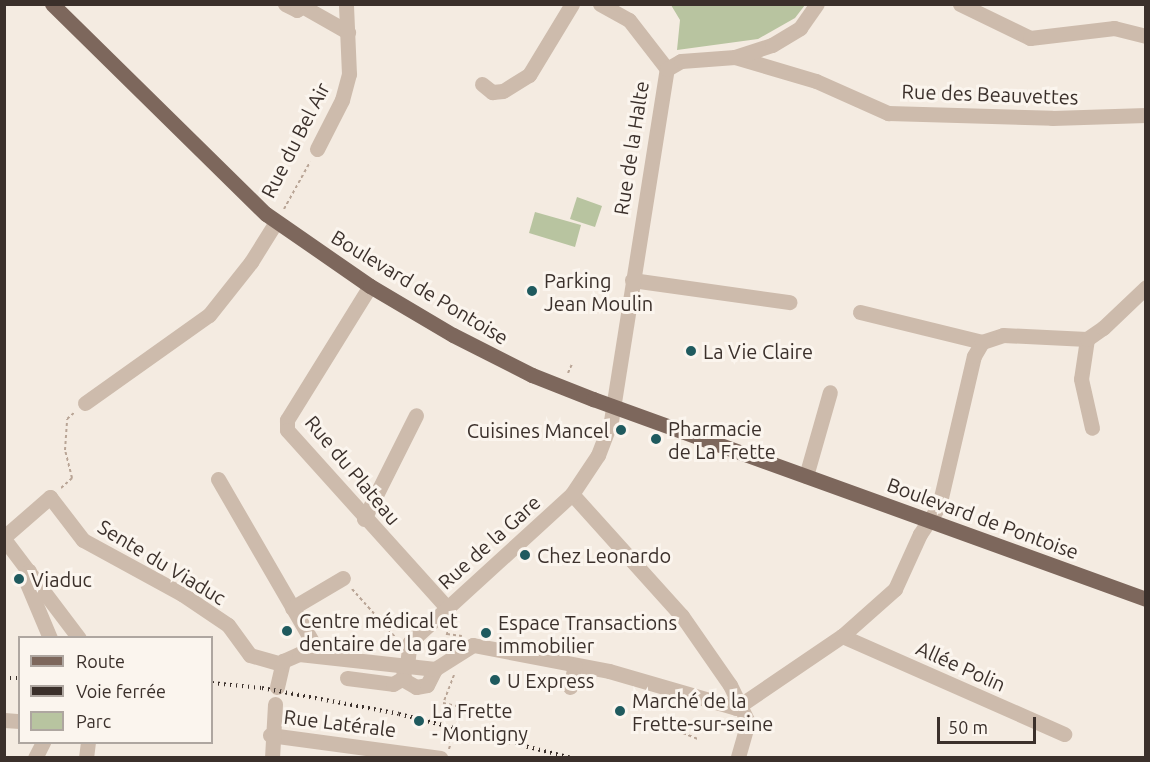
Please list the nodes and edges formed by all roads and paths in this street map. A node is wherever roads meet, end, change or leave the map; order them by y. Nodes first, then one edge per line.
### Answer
1 (52, 4) edge
2 (285, 4) edge
3 (346, 4) edge
4 (572, 4) edge
5 (600, 4) edge
6 (817, 4) edge
7 (960, 4) edge
8 (348, 32) junction
9 (1146, 36) edge
10 (735, 57) junction
11 (667, 69) junction
12 (482, 84) dead end
13 (1146, 115) edge
14 (317, 149) joint
15 (276, 222) junction
16 (632, 280) junction
17 (370, 286) junction
18 (1146, 287) edge
19 (789, 302) dead end
20 (456, 308) dead end
21 (860, 312) dead end
22 (450, 318) dead end
23 (1087, 339) junction
24 (982, 342) junction
25 (572, 364) dead end
26 (568, 374) dead end
27 (830, 392) dead end
28 (85, 403) joint
29 (612, 404) junction
30 (416, 415) dead end
31 (1092, 428) dead end
32 (806, 476) junction
33 (218, 479) dead end
34 (61, 488) dead end
35 (572, 494) junction
36 (364, 519) junction
37 (929, 522) junction
38 (4, 538) edge
39 (29, 571) junction
40 (343, 578) joint
41 (1146, 599) edge
42 (292, 608) junction
43 (448, 615) junction
44 (447, 634) junction
45 (49, 636) edge
46 (78, 636) edge
47 (842, 636) junction
48 (401, 639) dead end
49 (466, 642) junction
50 (443, 650) dead end
51 (319, 653) junction
52 (281, 664) junction
53 (575, 666) junction
54 (405, 669) junction
55 (460, 669) dead end
56 (347, 678) dead end
57 (730, 685) junction
58 (277, 687) dead end
59 (570, 687) dead end
60 (713, 701) junction
61 (275, 704) dead end
62 (741, 704) junction
63 (458, 717) dead end
64 (683, 734) dead end
65 (1064, 734) dead end
66 (270, 735) junction
67 (698, 739) dead end
68 (42, 744) edge
69 (35, 758) edge
70 (272, 758) edge
71 (441, 758) edge
72 (738, 758) edge

1 - 15 main road, Boulevard de Pontoise
2 - 8 street
3 - 8 street, Rue du Bel Air
4 - 12 street
5 - 11 street
6 - 10 street, Rue de la Halte
7 - 9 street
8 - 14 street, Rue du Bel Air
10 - 11 street, Rue de la Halte
10 - 13 street, Rue des Beauvettes
11 - 16 street, Rue de la Halte
14 - 15 path, Rue du Bel Air
15 - 17 main road, Boulevard de Pontoise
15 - 28 street
16 - 19 street
16 - 29 street, Rue de la Halte
17 - 29 main road, Boulevard de Pontoise
17 - 36 street, Rue du Plateau
18 - 23 street
20 - 22 path
21 - 24 street
23 - 24 street
23 - 31 street
24 - 37 street
25 - 26 path
27 - 32 street
28 - 34 path
29 - 32 main road, Boulevard de Pontoise
29 - 35 street, Rue de la Gare
30 - 36 street
32 - 37 main road, Boulevard de Pontoise
33 - 42 street
35 - 43 street, Rue de la Gare
35 - 57 street
36 - 43 street, Rue du Plateau
37 - 41 main road, Boulevard de Pontoise
37 - 47 street
38 - 39 street
38 - 52 street, Sente du Viaduc
39 - 45 street
39 - 46 street
40 - 42 street
40 - 48 path
42 - 51 street
43 - 44 path
43 - 54 street, Rue de la Gare
44 - 49 path
44 - 50 path
47 - 62 street
47 - 65 street, Allée Polin
49 - 53 street
49 - 54 street
51 - 52 street
51 - 54 street
52 - 58 street
53 - 59 street
53 - 60 street
54 - 56 street
55 - 63 path
57 - 60 street
57 - 62 street
60 - 62 street
61 - 66 street
62 - 72 street
64 - 67 path
66 - 70 street
66 - 71 street, Rue Latérale
68 - 69 street

